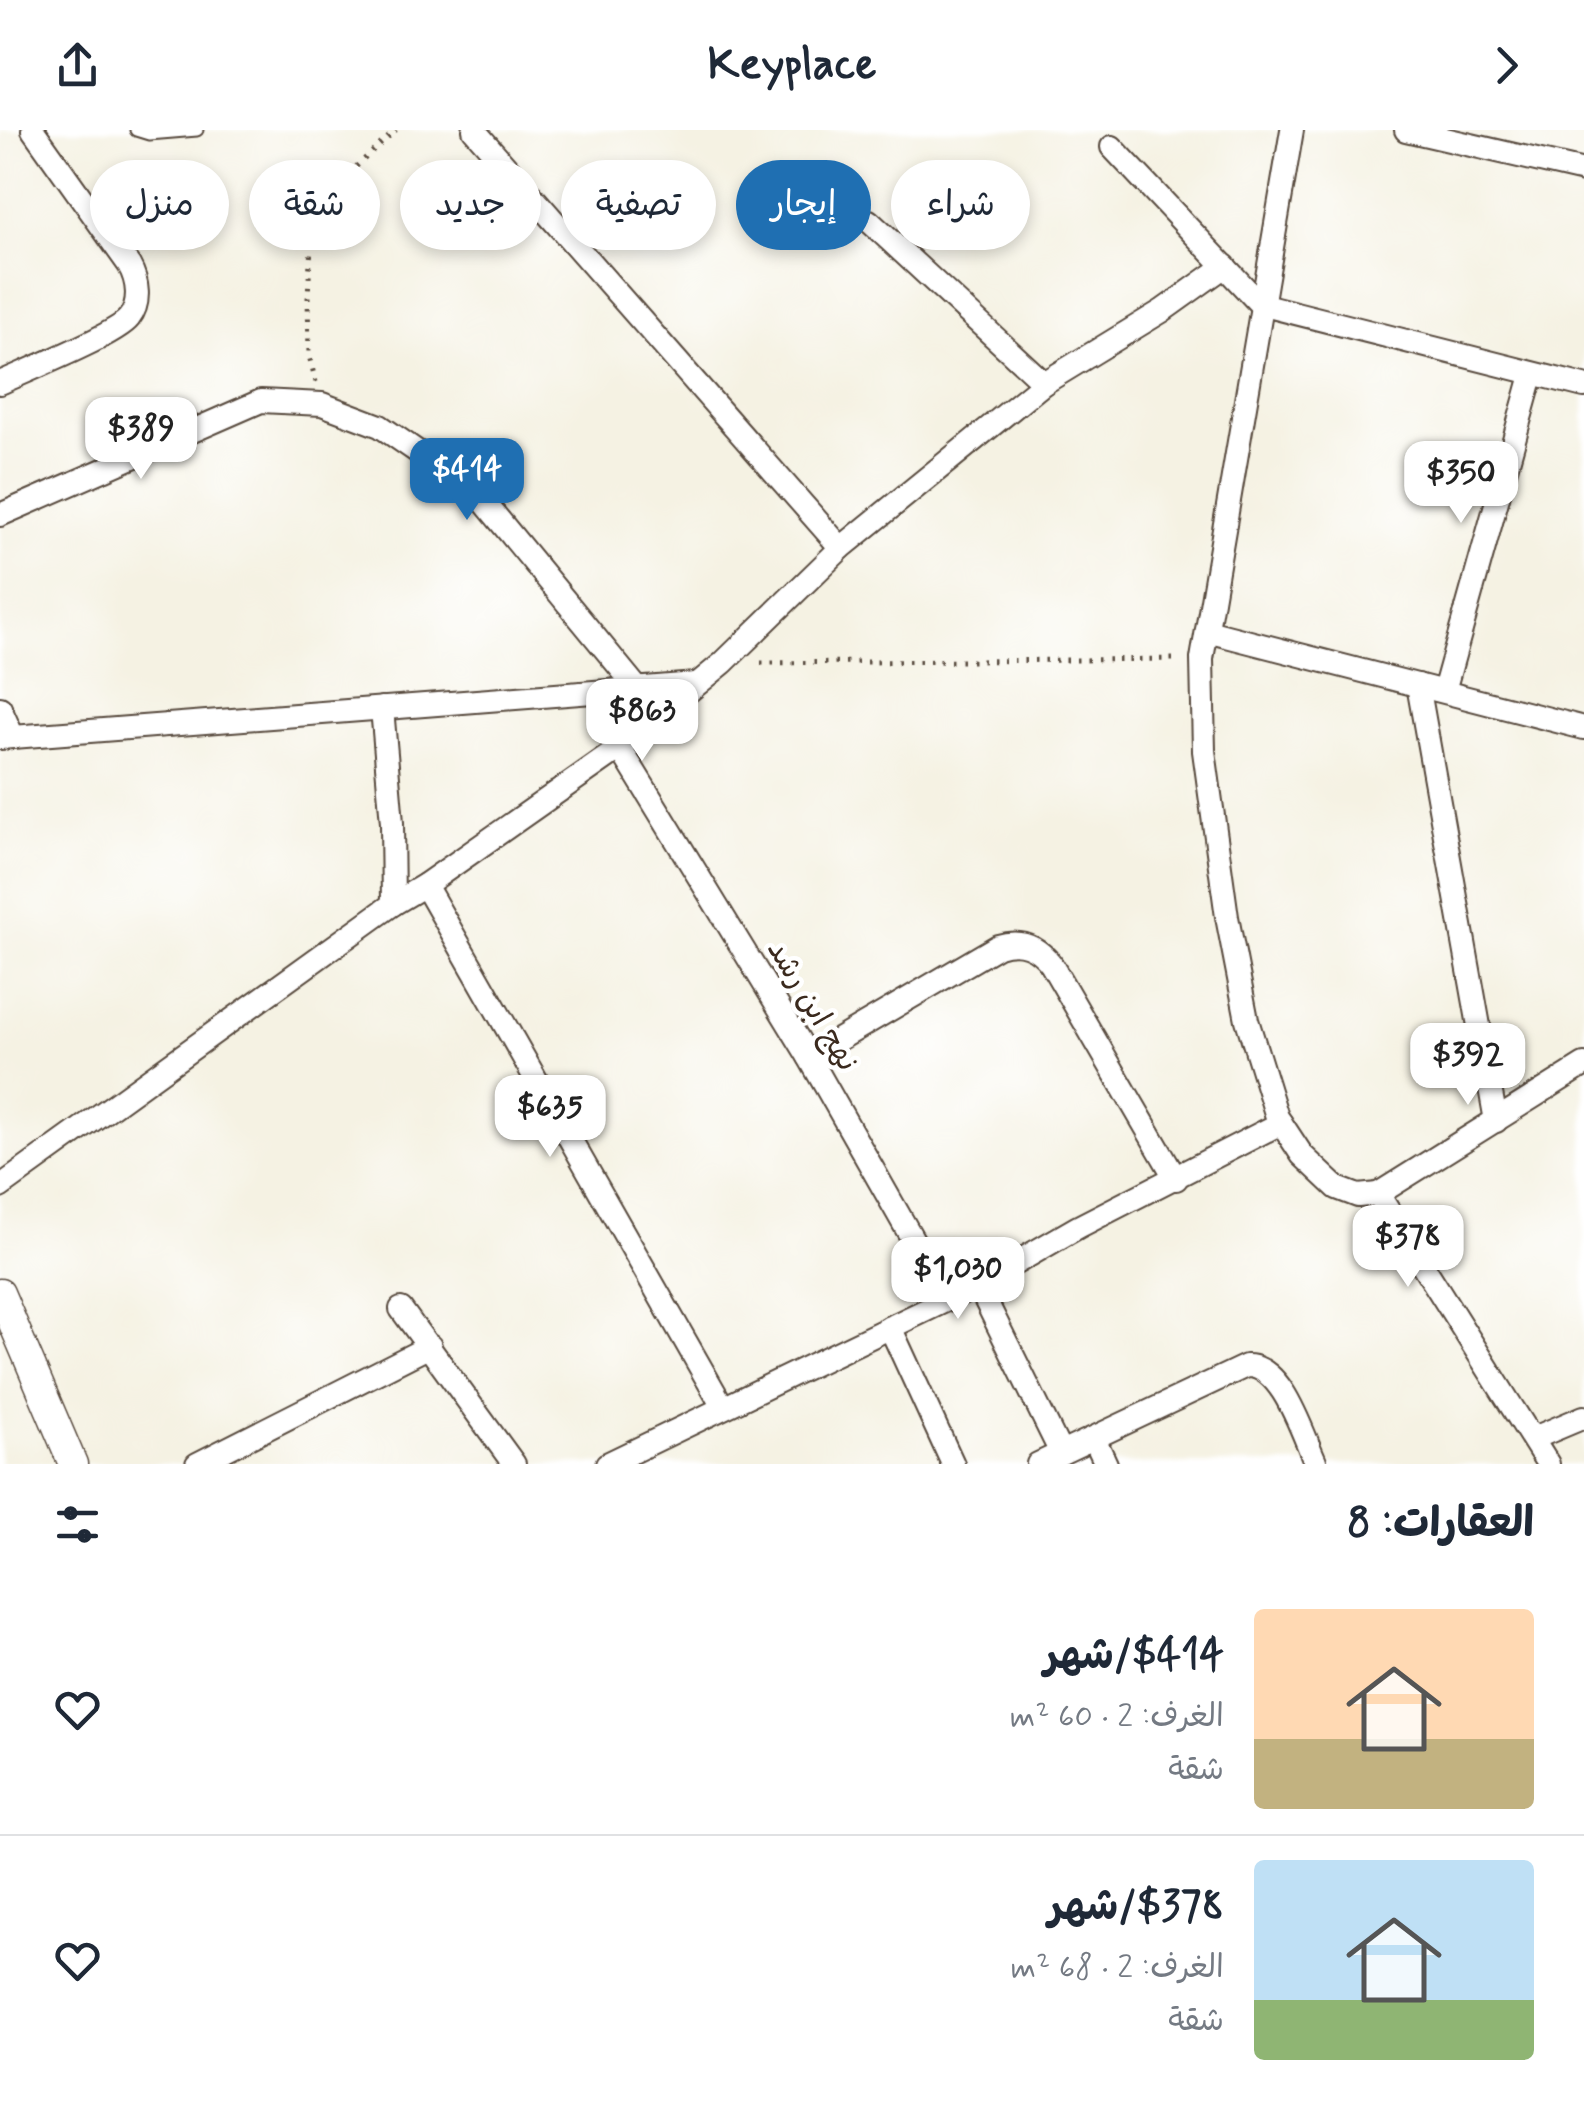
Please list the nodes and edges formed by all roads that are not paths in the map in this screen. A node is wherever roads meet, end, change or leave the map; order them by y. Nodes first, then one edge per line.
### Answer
1 (33, 130) edge
2 (136, 130) edge
3 (196, 130) edge
4 (474, 130) edge
5 (1292, 130) edge
6 (1406, 130) edge
7 (1112, 147) dead end
8 (1584, 170) edge
9 (871, 224) edge
10 (1225, 266) junction
11 (1260, 304) junction
12 (1532, 375) junction
13 (0, 383) edge
14 (1044, 383) junction
15 (1584, 386) edge
16 (0, 516) edge
17 (841, 548) junction
18 (1207, 631) junction
19 (696, 684) junction
20 (1418, 685) junction
21 (637, 688) junction
22 (1444, 691) junction
23 (0, 708) edge
24 (382, 708) junction
25 (1584, 728) edge
26 (6, 738) edge
27 (620, 748) junction
28 (426, 885) junction
29 (392, 904) junction
30 (809, 1057) junction
31 (1584, 1065) edge
32 (1496, 1122) junction
33 (1281, 1123) junction
34 (1176, 1179) junction
35 (0, 1187) edge
36 (1378, 1194) junction
37 (978, 1285) junction
38 (0, 1293) edge
39 (946, 1298) junction
40 (401, 1308) dead end
41 (890, 1327) junction
42 (430, 1346) junction
43 (723, 1407) junction
44 (1584, 1417) edge
45 (1094, 1438) junction
46 (1534, 1438) junction
47 (1061, 1454) junction
48 (1315, 1462) dead end
49 (73, 1464) edge
50 (196, 1464) edge
51 (514, 1464) edge
52 (606, 1464) edge
53 (953, 1464) edge
54 (1038, 1464) edge
55 (1106, 1464) edge
56 (1548, 1464) edge

1 - 13 street
2 - 3 lane
4 - 17 street
5 - 11 street
6 - 8 street
7 - 10 street
9 - 14 street
10 - 11 street
10 - 14 street
11 - 12 street
11 - 18 street
12 - 15 street
12 - 22 street
14 - 17 street
16 - 21 street
17 - 19 street
18 - 20 street
18 - 33 street
19 - 21 street
19 - 27 street
20 - 22 street
20 - 32 street
21 - 24 street
22 - 25 street
23 - 26 street
24 - 26 street
24 - 29 street
27 - 28 street
27 - 30 street, نهج ابن رشد
28 - 29 street
28 - 43 street
29 - 35 street
30 - 34 street
30 - 39 street, نهج ابن رشد
31 - 32 street
32 - 36 street
33 - 34 street
33 - 36 street
34 - 37 street
36 - 46 street
37 - 39 street
37 - 47 street
38 - 49 street
39 - 41 street
40 - 42 street
41 - 43 street
41 - 53 street
42 - 50 street
42 - 51 street
43 - 52 street
44 - 46 street
45 - 47 street
45 - 48 street
45 - 55 street
46 - 56 street
47 - 54 street

